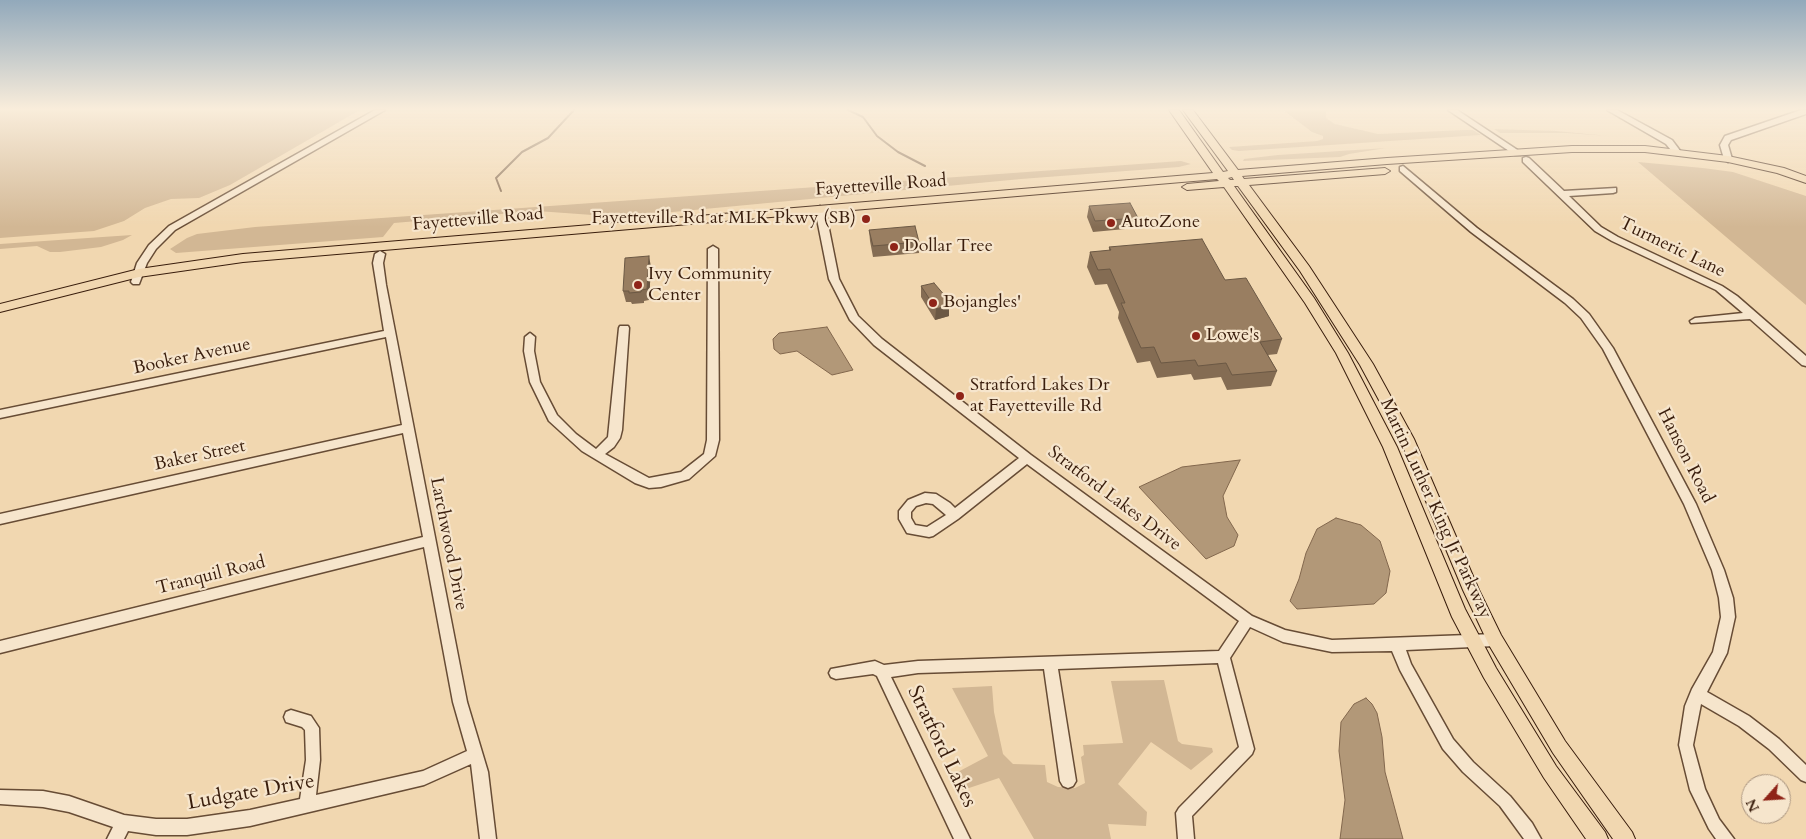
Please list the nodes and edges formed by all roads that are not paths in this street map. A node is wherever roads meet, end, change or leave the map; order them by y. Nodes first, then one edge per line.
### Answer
1 (311, 149) edge
2 (1206, 149) edge
3 (1212, 149) edge
4 (1510, 149) edge
5 (1594, 149) edge
6 (1626, 149) edge
7 (1675, 149) edge
8 (1725, 149) edge
9 (1677, 152) junction
10 (1522, 157) junction
11 (1728, 159) junction
12 (1403, 169) junction
13 (1230, 178) junction
14 (1802, 179) edge
15 (1613, 190) dead end
16 (1561, 194) junction
17 (821, 213) junction
18 (712, 249) dead end
19 (380, 254) junction
20 (138, 277) junction
21 (0, 308) edge
22 (1752, 315) junction
23 (0, 317) edge
24 (1695, 321) dead end
25 (624, 328) dead end
26 (390, 333) junction
27 (530, 337) dead end
28 (1806, 362) edge
29 (0, 414) edge
30 (408, 428) junction
31 (597, 454) junction
32 (1027, 458) junction
33 (954, 516) dead end
34 (0, 519) edge
35 (429, 540) junction
36 (1247, 620) junction
37 (1495, 640) junction
38 (1472, 641) junction
39 (1397, 645) junction
40 (0, 647) edge
41 (1223, 657) junction
42 (1050, 663) junction
43 (882, 672) junction
44 (836, 674) dead end
45 (1697, 694) junction
46 (291, 717) dead end
47 (476, 755) junction
48 (1806, 775) edge
49 (1068, 781) dead end
50 (0, 797) edge
51 (308, 805) junction
52 (124, 823) junction
53 (115, 839) edge
54 (488, 839) edge
55 (962, 839) edge
56 (1186, 839) edge
57 (1532, 839) edge
58 (1598, 839) edge
59 (1625, 839) edge
60 (1726, 839) edge

1 - 20 street
2 - 13 main road, Martin Luther King Jr Parkway
3 - 13 main road, Martin Luther King Jr Parkway
4 - 10 street, Turmeric Lane
5 - 10 main road, Fayetteville Road
6 - 9 main road, Fayetteville Road
7 - 9 street
8 - 11 street
9 - 11 main road, Fayetteville Road
10 - 12 main road, Fayetteville Road
10 - 13 main road, Fayetteville Road
10 - 14 main road, Fayetteville Road
10 - 16 street, Turmeric Lane
11 - 14 main road, Fayetteville Road
12 - 13 main road, Fayetteville Road
12 - 45 street, Hanson Road
13 - 17 main road, Fayetteville Road
13 - 37 main road, Martin Luther King Jr Parkway
13 - 38 main road, Martin Luther King Jr Parkway
15 - 16 street
16 - 22 street, Turmeric Lane
17 - 19 main road, Fayetteville Road
17 - 20 main road, Fayetteville Road
17 - 32 street, Stratford Lakes Drive
18 - 31 street
19 - 20 main road, Fayetteville Road
19 - 26 street, Larchwood Drive
20 - 21 main road, Fayetteville Road
20 - 23 main road, Fayetteville Road
22 - 24 street
22 - 28 street, Turmeric Lane
25 - 31 street
26 - 29 street, Booker Avenue
26 - 30 street, Larchwood Drive
27 - 31 street
30 - 34 street, Baker Street
30 - 35 street, Larchwood Drive
32 - 33 street
32 - 36 street, Stratford Lakes Drive
35 - 40 street, Tranquil Road
35 - 47 street, Larchwood Drive
36 - 39 street, Stratford Lakes Drive
36 - 41 street
37 - 38 street, Stratford Lakes Drive
37 - 59 main road, Martin Luther King Jr Parkway
38 - 39 street, Stratford Lakes Drive
38 - 58 main road, Martin Luther King Jr Parkway
39 - 57 street
41 - 42 street, Stratford Lakes
41 - 56 street
42 - 43 street, Stratford Lakes
42 - 49 street
43 - 44 street, Stratford Lakes
43 - 55 street, Stratford Lakes
45 - 48 street
45 - 60 street, Hanson Road
46 - 51 street
47 - 51 street, Ludgate Drive
47 - 54 street, Larchwood Drive
50 - 52 street, Ludgate Drive
51 - 52 street, Ludgate Drive
52 - 53 street

